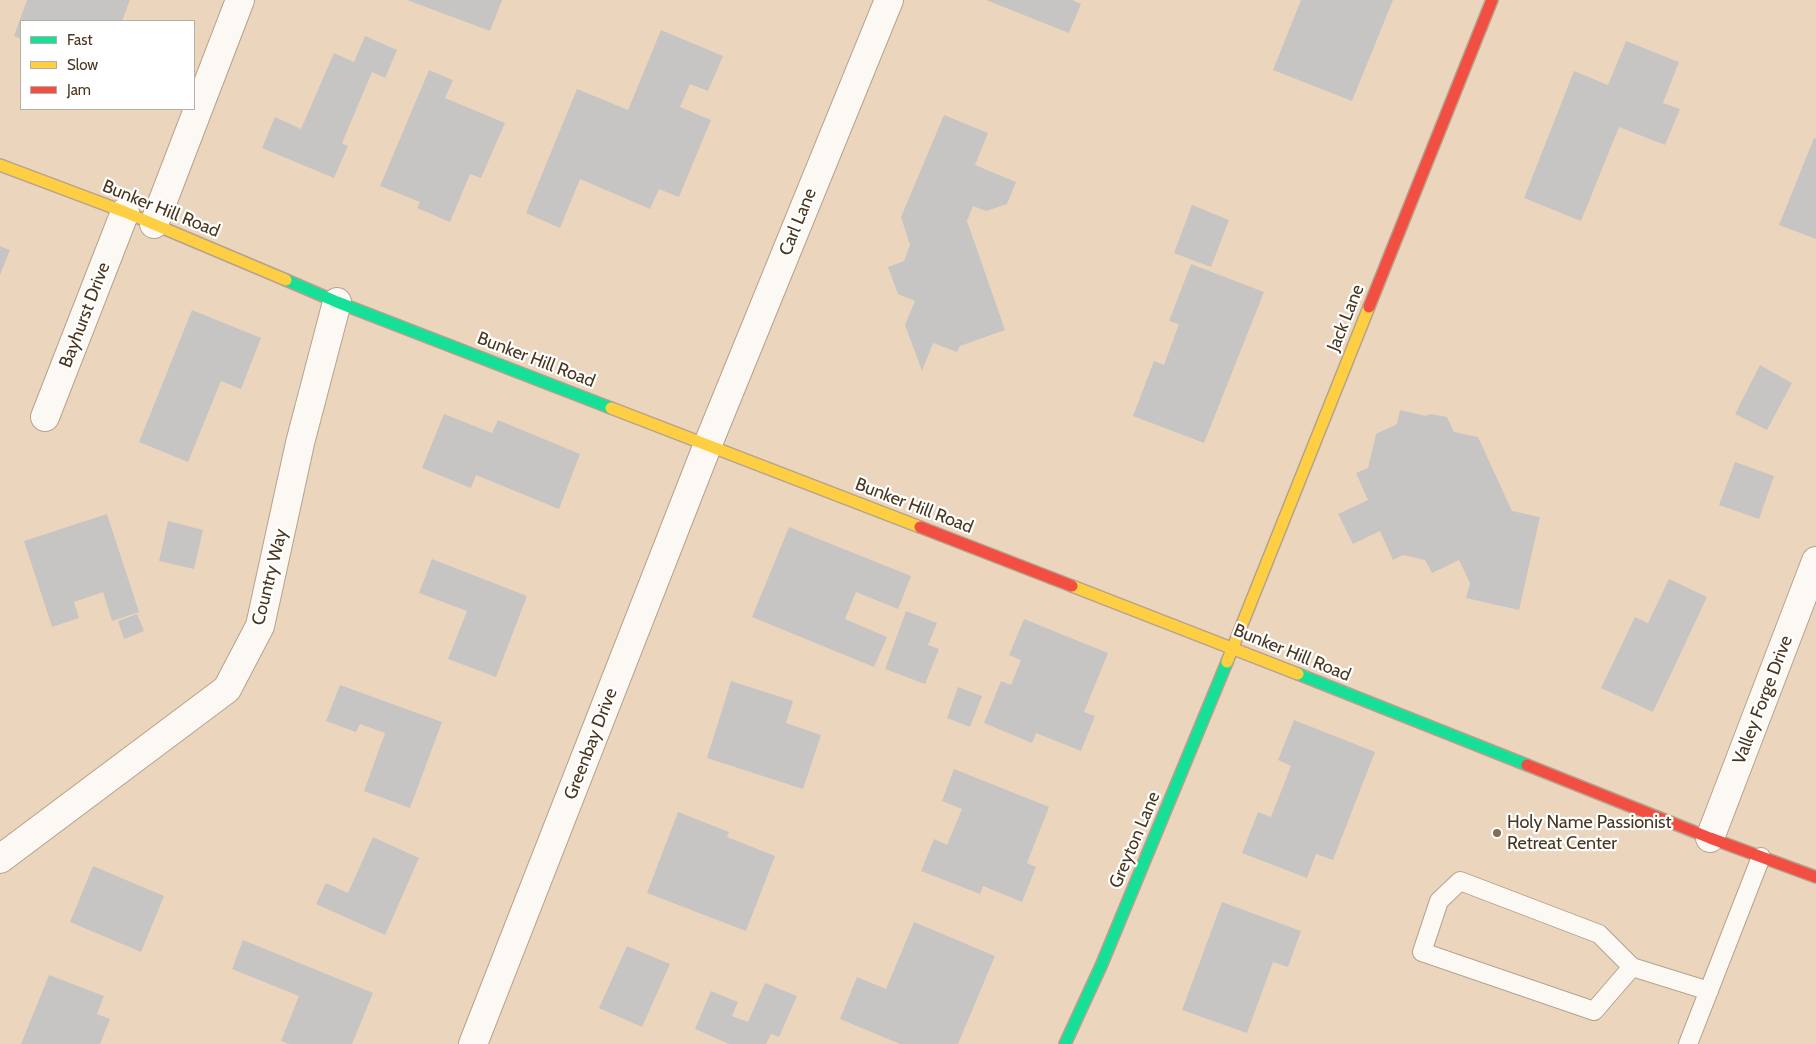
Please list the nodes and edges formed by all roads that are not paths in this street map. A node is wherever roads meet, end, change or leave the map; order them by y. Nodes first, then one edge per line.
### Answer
1 (240, 0) edge
2 (889, 0) edge
3 (1492, 0) edge
4 (0, 165) edge
5 (125, 212) junction
6 (154, 224) junction
7 (337, 302) junction
8 (45, 417) dead end
9 (708, 444) junction
10 (1816, 561) edge
11 (1233, 648) junction
12 (1710, 838) junction
13 (1761, 857) junction
14 (0, 859) edge
15 (1816, 878) edge
16 (1632, 967) junction
17 (1709, 991) junction
18 (473, 1044) edge
19 (1065, 1044) edge
20 (1688, 1044) edge

1 - 6 street
2 - 9 street, Carl Lane
3 - 11 street, Jack Lane
4 - 5 street, Bunker Hill Road
5 - 6 street, Bunker Hill Road
5 - 8 street, Bayhurst Drive
6 - 7 street, Bunker Hill Road
7 - 9 street, Bunker Hill Road
7 - 14 street, Country Way
9 - 11 street, Bunker Hill Road
9 - 18 street, Greenbay Drive
10 - 12 street, Valley Forge Drive
11 - 12 street, Bunker Hill Road
11 - 19 street, Greyton Lane
12 - 13 street, Bunker Hill Road
13 - 15 street, Bunker Hill Road
13 - 17 lane
16 - 16 lane
16 - 17 lane
17 - 20 lane

